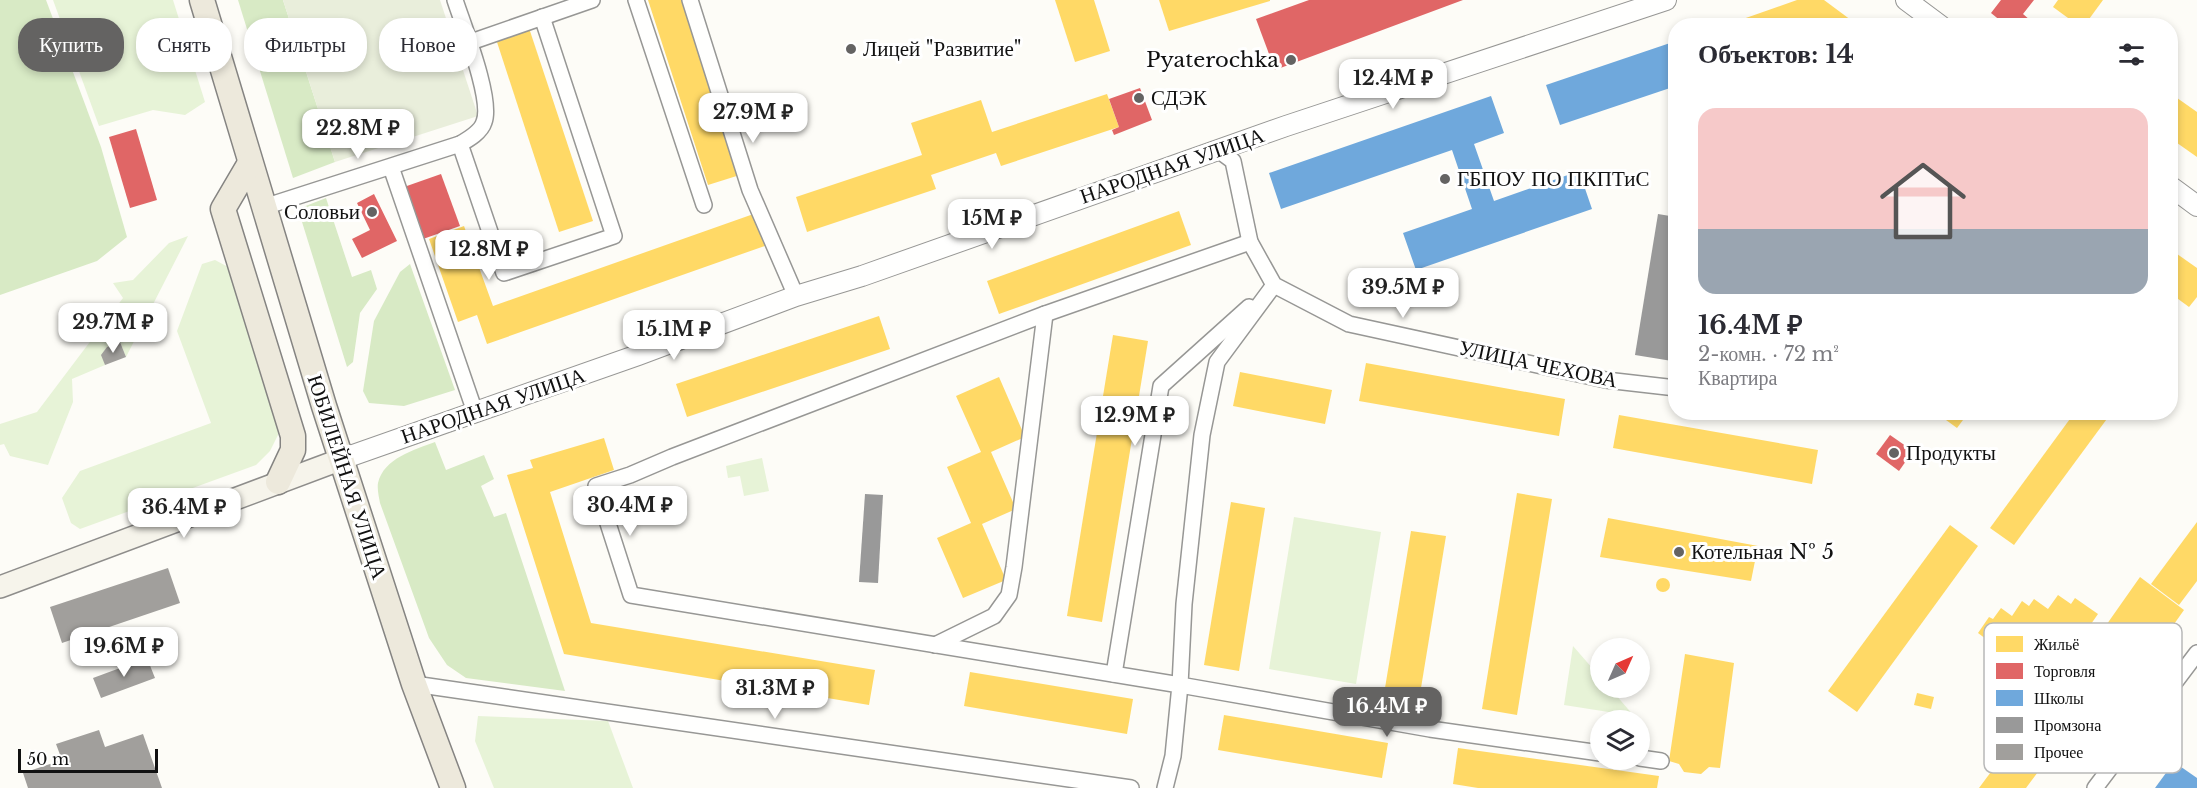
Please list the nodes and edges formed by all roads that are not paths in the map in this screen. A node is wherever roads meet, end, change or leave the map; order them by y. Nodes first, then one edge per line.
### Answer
1 (202, 0) edge
2 (455, 0) edge
3 (592, 0) edge
4 (636, 0) edge
5 (690, 0) edge
6 (1666, 0) edge
7 (1906, 0) edge
8 (542, 17) junction
9 (460, 18) edge
10 (1930, 18) edge
11 (477, 40) edge
12 (477, 72) edge
13 (460, 144) junction
14 (1218, 150) junction
15 (250, 163) junction
16 (391, 167) junction
17 (2178, 192) edge
18 (704, 205) dead end
19 (2197, 206) edge
20 (264, 207) junction
21 (1250, 242) junction
22 (1274, 285) junction
23 (796, 296) junction
24 (1045, 314) junction
25 (1668, 387) edge
26 (475, 412) junction
27 (342, 459) junction
28 (279, 482) junction
29 (0, 587) edge
30 (935, 645) junction
31 (2197, 653) edge
32 (2182, 673) edge
33 (1114, 674) junction
34 (414, 684) junction
35 (1180, 685) junction
36 (1590, 752) edge
37 (1650, 759) edge
38 (1661, 761) dead end
39 (2106, 773) edge
40 (453, 788) edge
41 (1131, 788) edge
42 (1165, 788) edge
43 (2095, 788) edge

1 - 15 main road, ЮБИЛЕЙНАЯ УЛИЦА
2 - 9 street
3 - 8 street
4 - 18 street
5 - 23 street
6 - 14 street, НАРОДНАЯ УЛИЦА
7 - 10 street
8 - 11 street
8 - 13 street
12 - 13 street
13 - 16 street
14 - 21 street
14 - 23 street, НАРОДНАЯ УЛИЦА
15 - 20 main road, ЮБИЛЕЙНАЯ УЛИЦА
15 - 28 main road, ЮБИЛЕЙНАЯ УЛИЦА
16 - 20 street
16 - 26 street
17 - 19 street
20 - 27 main road, ЮБИЛЕЙНАЯ УЛИЦА
21 - 22 street
21 - 24 street
22 - 25 street, УЛИЦА ЧЕХОВА
22 - 33 street
22 - 35 street
23 - 26 street, НАРОДНАЯ УЛИЦА
24 - 30 street
24 - 30 street
26 - 27 street, НАРОДНАЯ УЛИЦА
27 - 28 main road
27 - 34 main road, ЮБИЛЕЙНАЯ УЛИЦА
28 - 29 main road
30 - 33 street
31 - 32 street
33 - 35 street
34 - 40 main road, ЮБИЛЕЙНАЯ УЛИЦА
34 - 41 street
35 - 36 street
35 - 42 street
37 - 38 street
39 - 43 street

